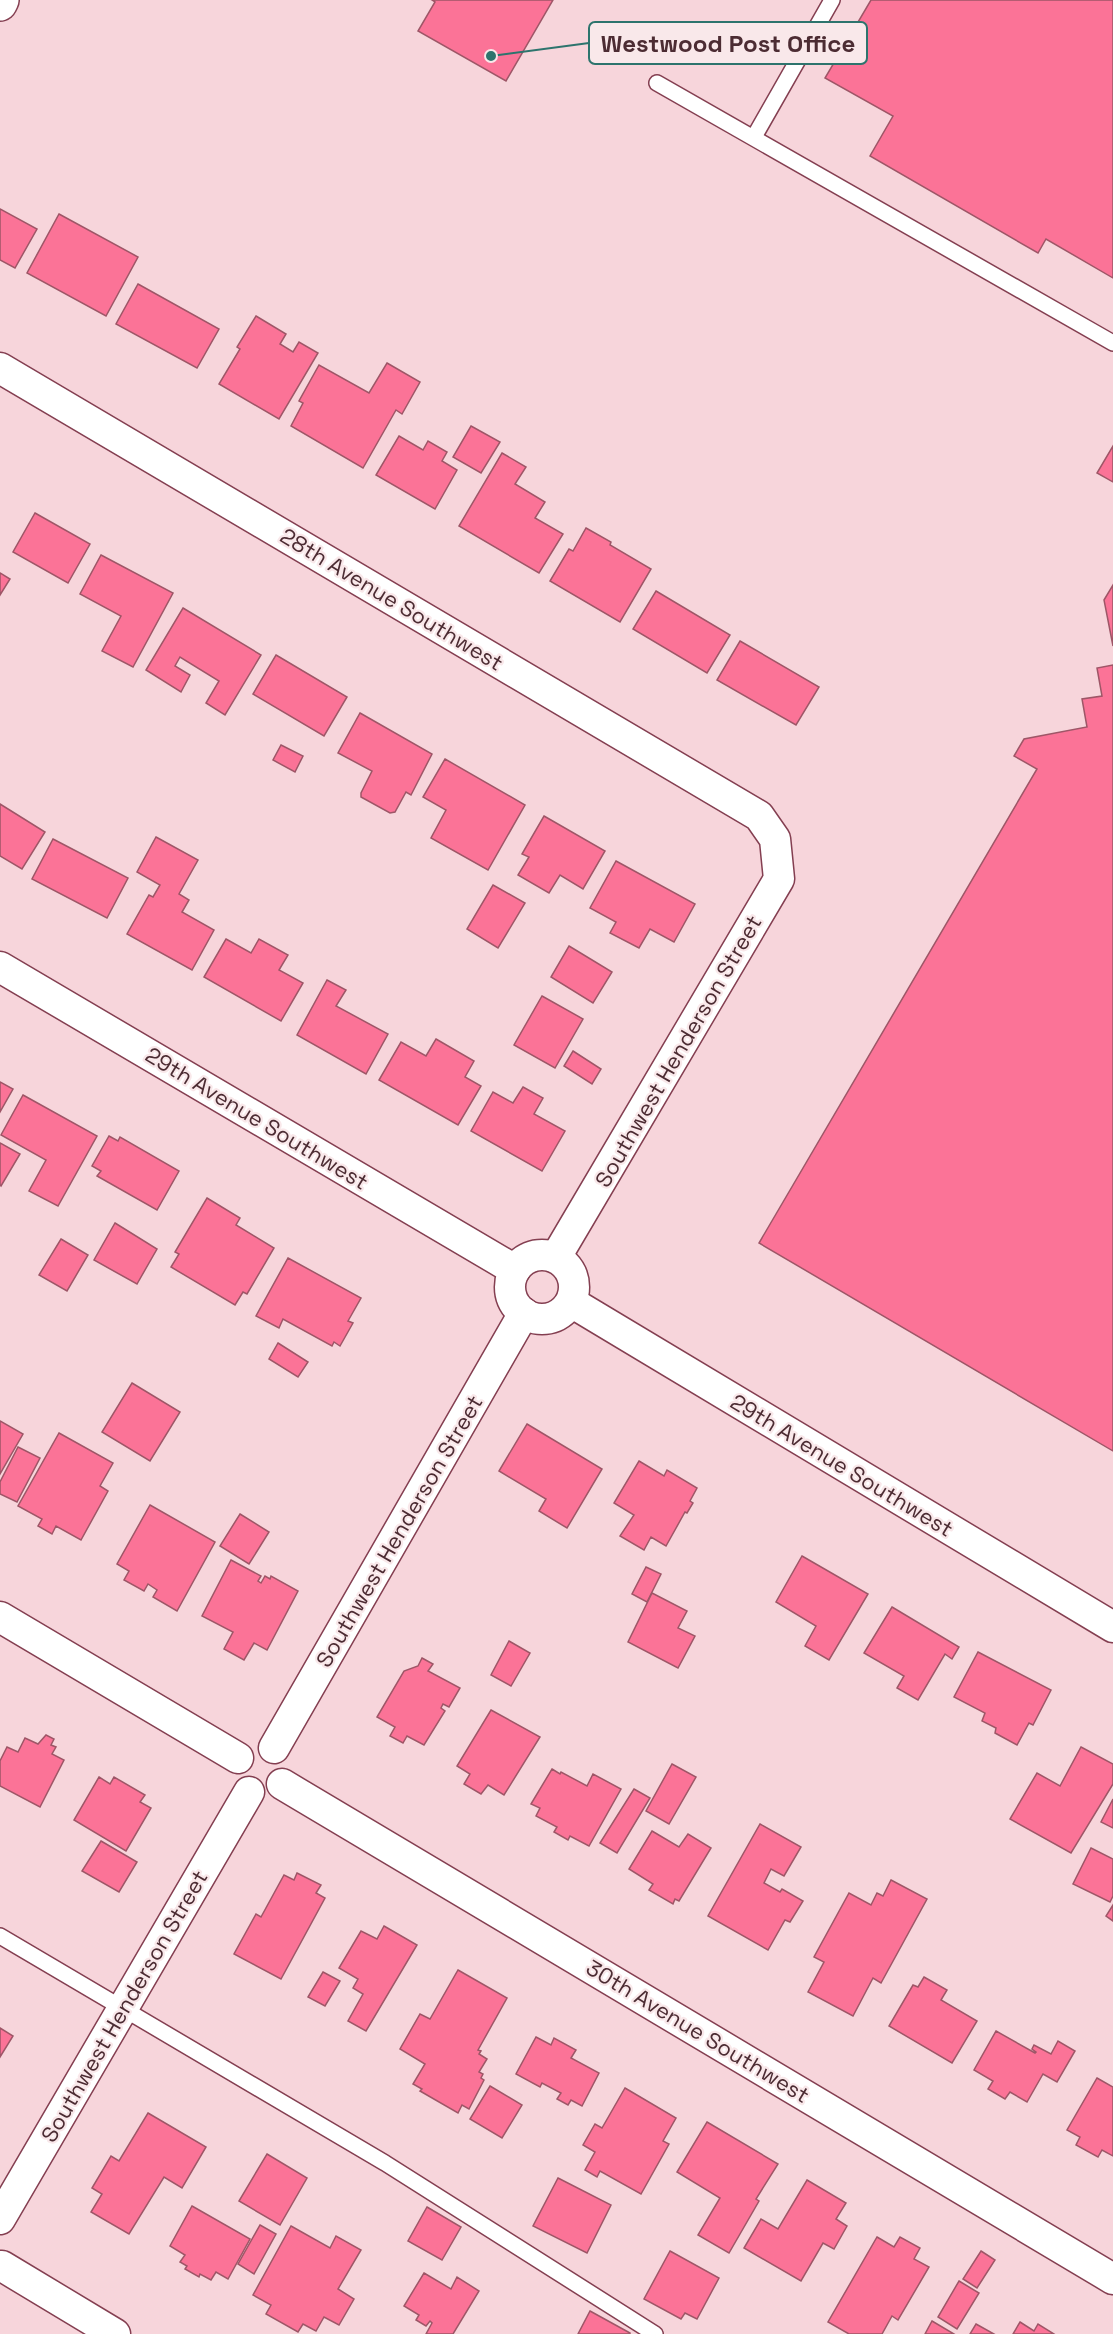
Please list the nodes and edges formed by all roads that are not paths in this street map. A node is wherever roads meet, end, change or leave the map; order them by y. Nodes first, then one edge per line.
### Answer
1 (832, 0) edge
2 (657, 82) dead end
3 (754, 137) junction
4 (1113, 343) edge
5 (0, 368) edge
6 (775, 839) joint
7 (0, 967) edge
8 (556, 1257) junction
9 (514, 1270) junction
10 (571, 1302) junction
11 (524, 1313) junction
12 (0, 1617) edge
13 (1113, 1627) edge
14 (274, 1748) junction
15 (238, 1758) junction
16 (282, 1784) junction
17 (249, 1792) junction
18 (0, 1936) edge
19 (122, 2009) junction
20 (0, 2219) edge
21 (0, 2234) edge
22 (1, 2268) edge
23 (1113, 2279) edge
24 (115, 2334) edge
25 (655, 2334) edge

1 - 3 lane
2 - 3 lane
3 - 4 lane
5 - 6 street, 28th Avenue Southwest
6 - 8 street, Southwest Henderson Street
7 - 9 street, 29th Avenue Southwest
8 - 9 street
8 - 10 street
9 - 11 street
10 - 11 street
10 - 13 street, 29th Avenue Southwest
11 - 14 street, Southwest Henderson Street
12 - 15 street
14 - 15 street
14 - 16 street
15 - 17 street
16 - 17 street
16 - 23 street, 30th Avenue Southwest
17 - 19 street, Southwest Henderson Street
18 - 19 lane
19 - 20 street, Southwest Henderson Street
19 - 25 lane
21 - 22 street
22 - 24 street

